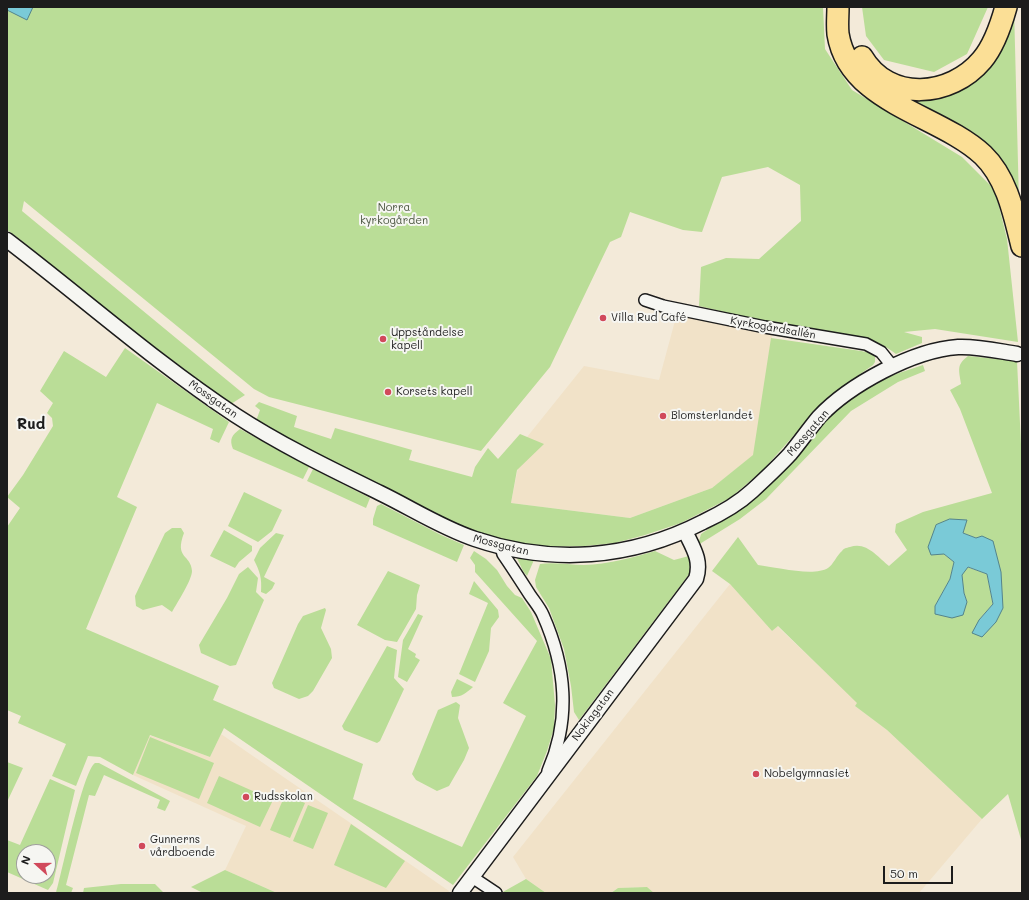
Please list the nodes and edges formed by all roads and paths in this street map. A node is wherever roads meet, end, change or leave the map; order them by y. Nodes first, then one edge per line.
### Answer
1 (849, 7) edge
2 (1006, 7) edge
3 (837, 13) edge
4 (7, 240) edge
5 (1022, 246) edge
6 (646, 300) dead end
7 (1017, 354) dead end
8 (894, 367) junction
9 (686, 531) junction
10 (502, 547) junction
11 (542, 785) junction
12 (472, 877) junction
13 (460, 893) edge
14 (496, 893) edge

1 - 2 highway
3 - 5 highway
4 - 10 street, Mossgatan
6 - 8 street, Kyrkogårdsallén
7 - 8 street, Mossgatan
8 - 9 street, Mossgatan
9 - 10 street, Mossgatan
9 - 11 street, Nokiagatan
10 - 11 street
11 - 12 street, Nokiagatan
12 - 13 street, Nokiagatan
12 - 14 street

